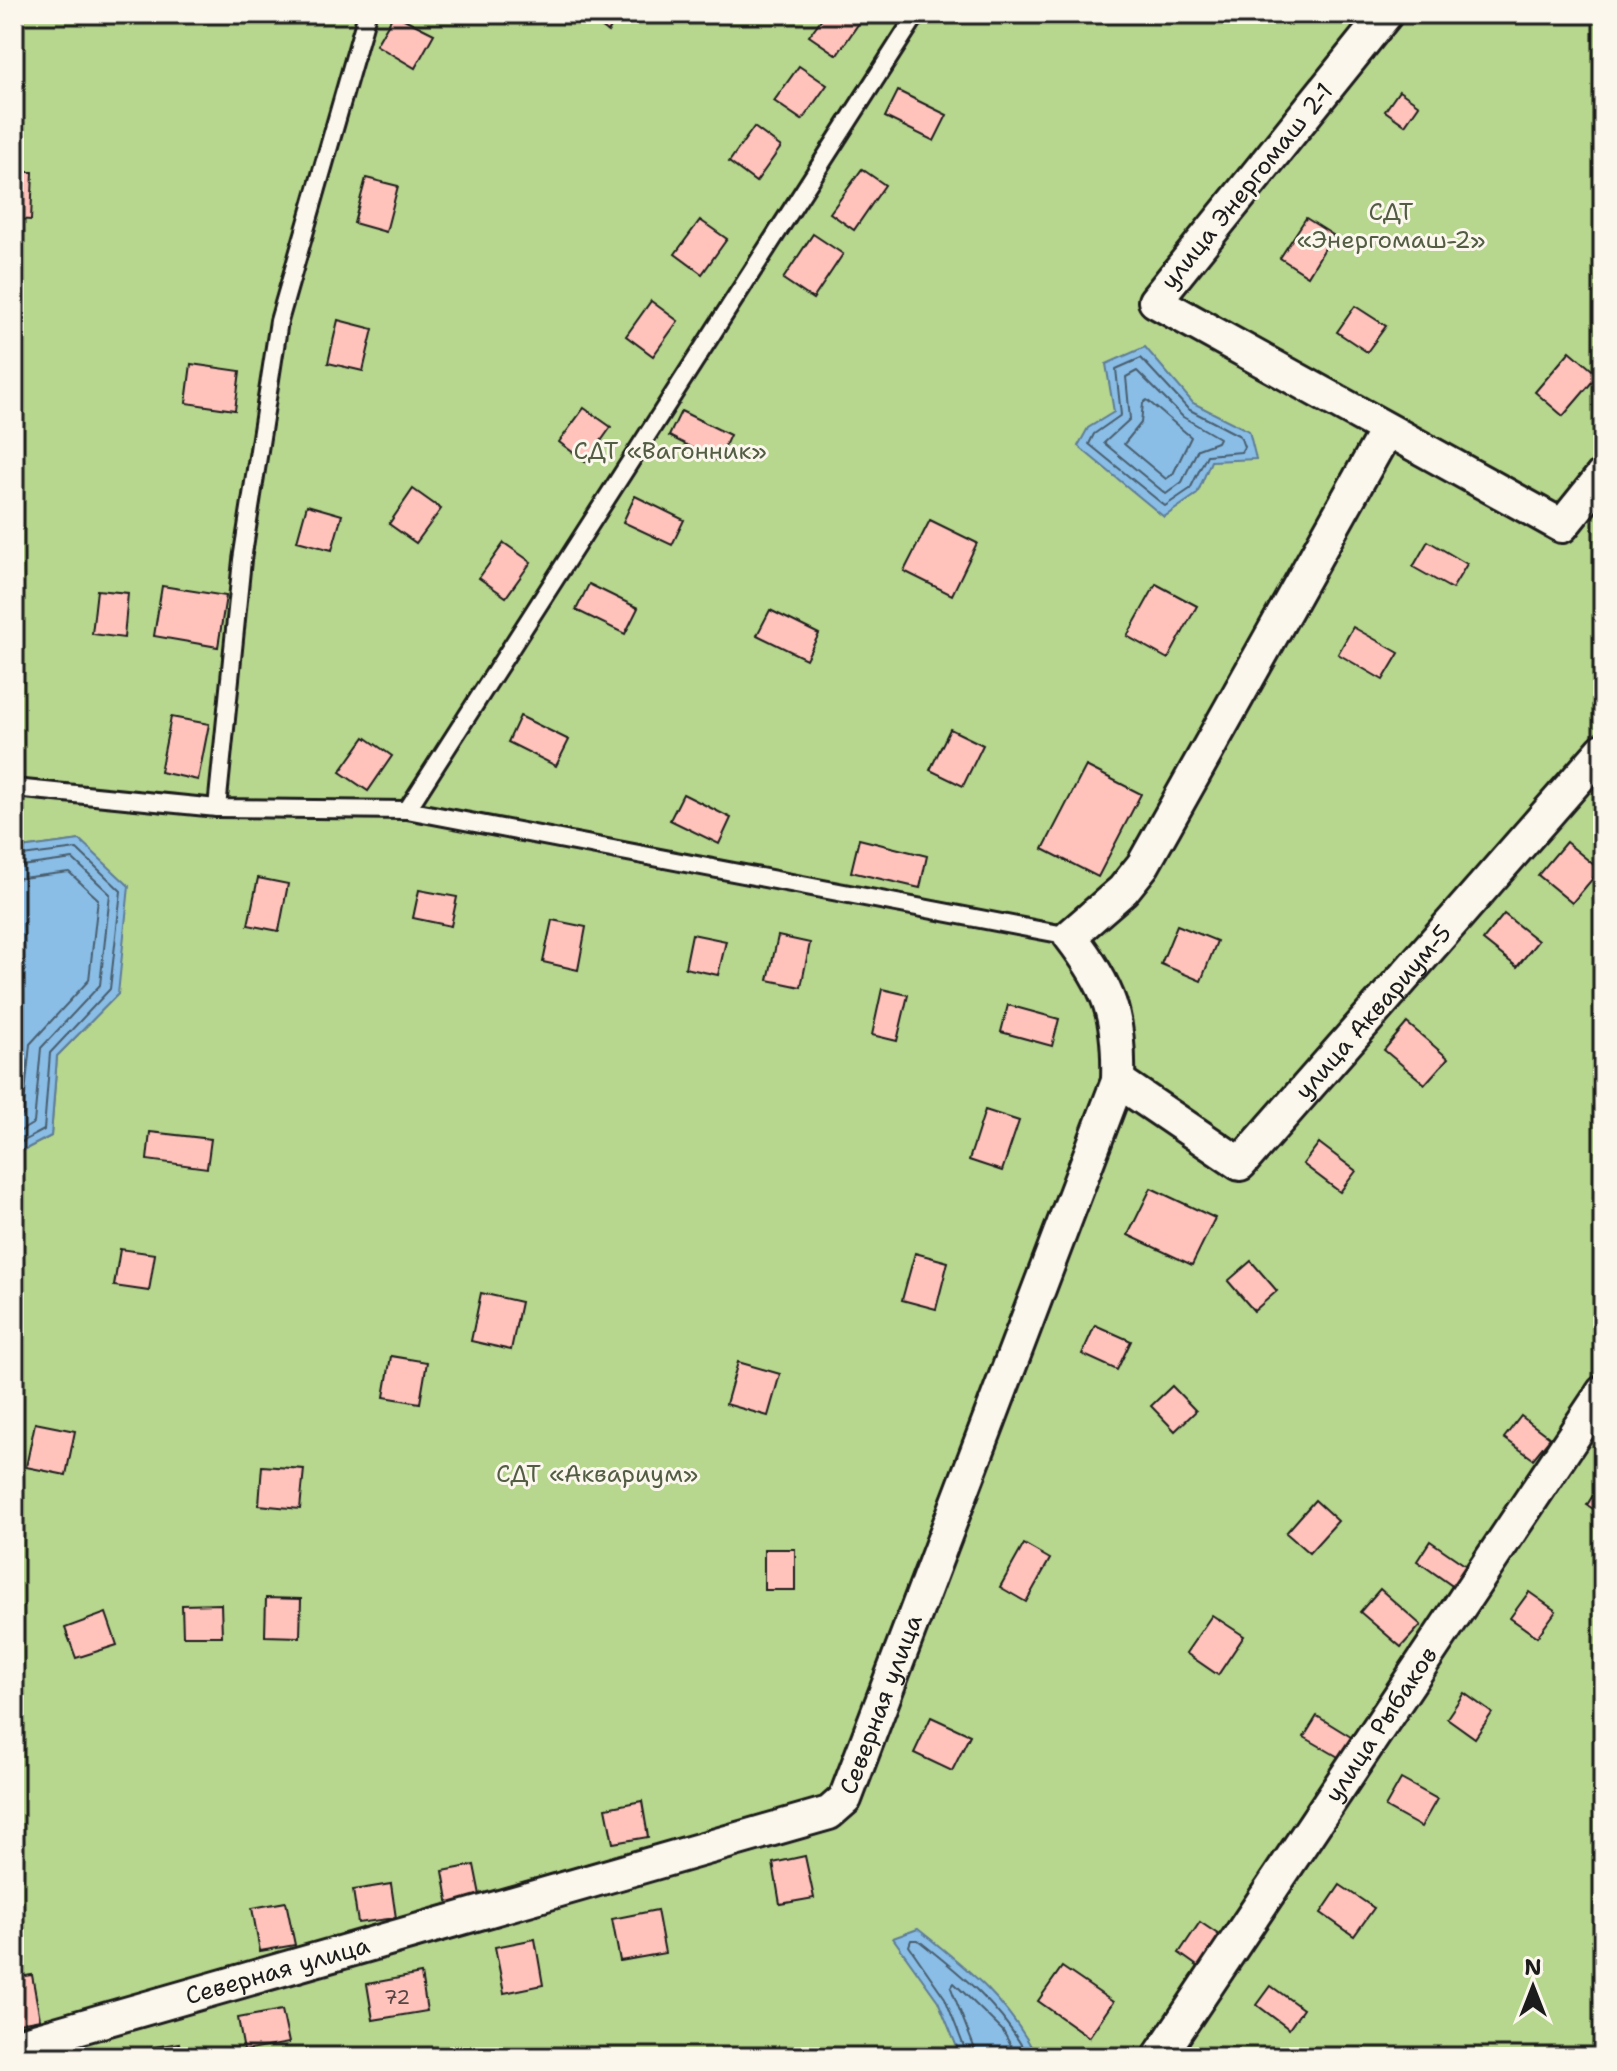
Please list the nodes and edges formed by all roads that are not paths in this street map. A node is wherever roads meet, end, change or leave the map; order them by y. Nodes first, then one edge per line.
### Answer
1 (367, 14) edge
2 (917, 14) edge
3 (1386, 14) edge
4 (1386, 431) junction
5 (1603, 475) edge
6 (1603, 750) edge
7 (14, 788) edge
8 (217, 808) junction
9 (407, 810) junction
10 (1070, 936) junction
11 (1118, 1081) junction
12 (1603, 1392) edge
13 (14, 2046) edge
14 (1159, 2057) edge

1 - 8 lane
2 - 9 lane
3 - 4 street, улица Энергомаш 2-1
4 - 5 street
4 - 10 street
6 - 11 street, улица Аквариум-5
7 - 8 lane
8 - 9 lane
9 - 10 lane
10 - 11 street, Северная улица
11 - 13 street, Северная улица
12 - 14 street, улица Рыбаков

